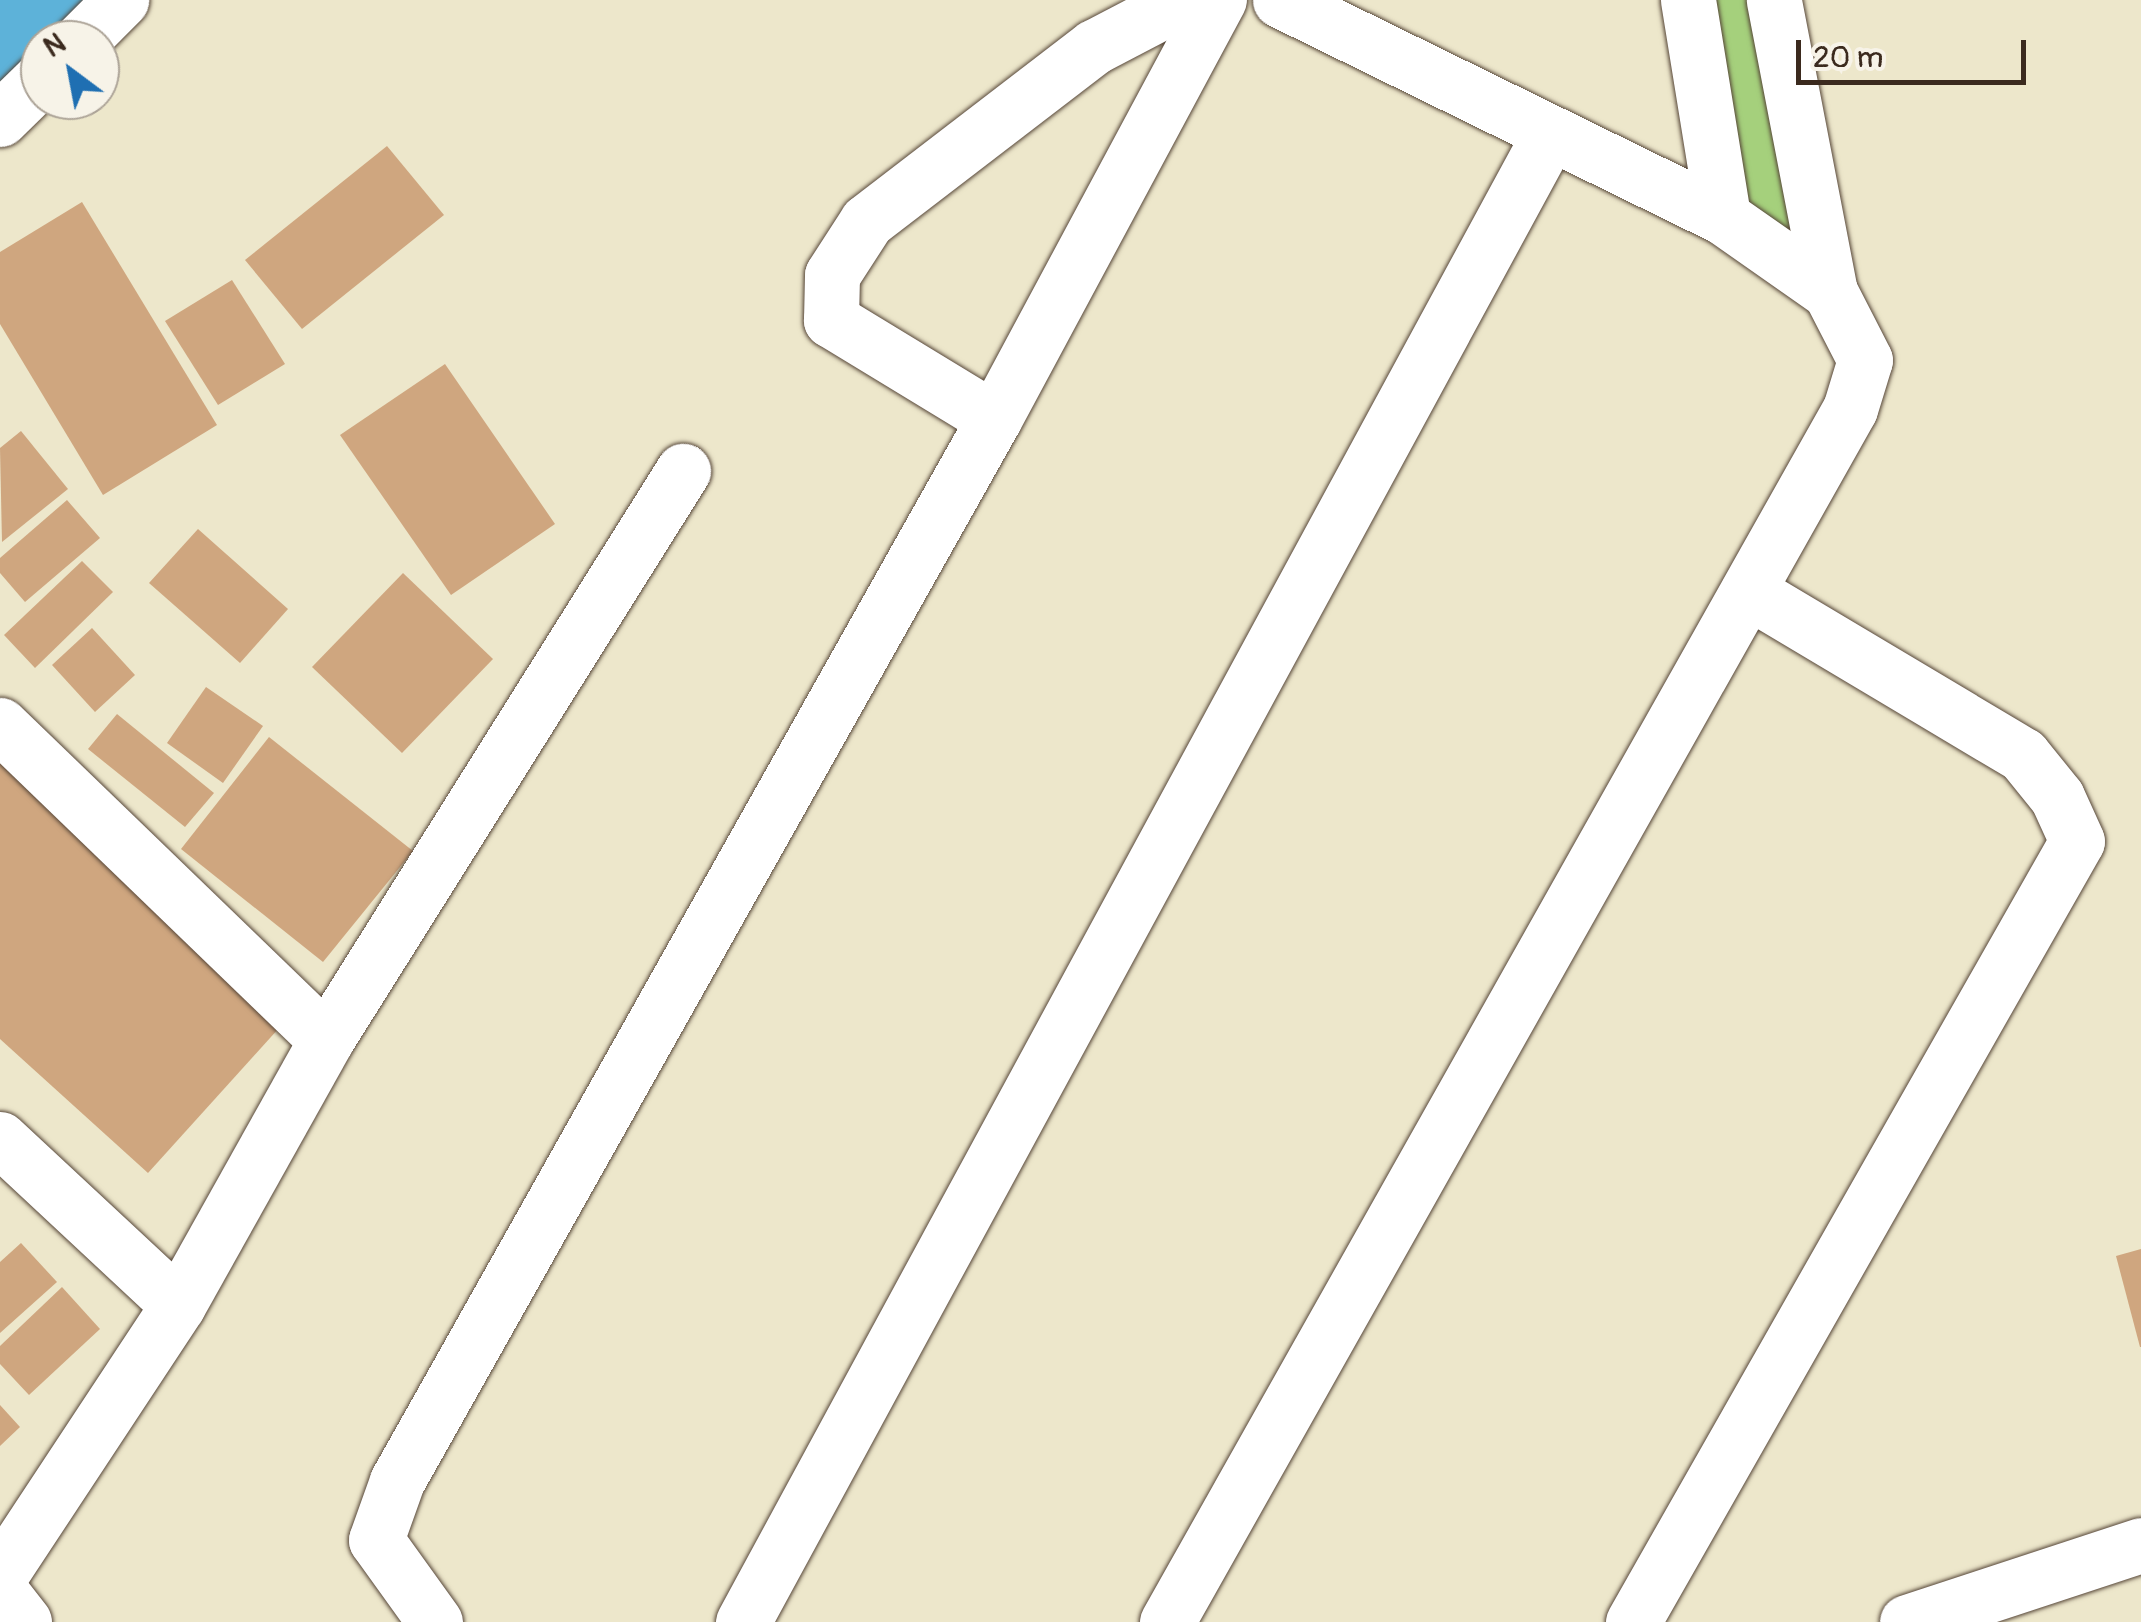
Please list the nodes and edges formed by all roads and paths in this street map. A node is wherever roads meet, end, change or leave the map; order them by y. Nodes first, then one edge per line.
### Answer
1 (122, 0) edge
2 (1184, 0) edge
3 (1218, 0) edge
4 (1280, 0) edge
5 (1688, 0) edge
6 (1774, 0) edge
7 (102, 20) edge
8 (20, 100) edge
9 (0, 119) edge
10 (1548, 137) junction
11 (1722, 217) junction
12 (1830, 292) junction
13 (994, 419) junction
14 (683, 471) dead end
15 (1748, 591) junction
16 (0, 725) edge
17 (326, 1040) junction
18 (0, 1139) edge
19 (178, 1305) junction
20 (2141, 1545) edge
21 (0, 1576) edge
22 (0, 1592) edge
23 (24, 1622) edge
24 (436, 1622) edge
25 (742, 1622) edge
26 (1167, 1622) edge
27 (1634, 1622) edge
28 (1906, 1622) edge

1 - 7 street
2 - 13 street
3 - 13 street
4 - 10 street
5 - 11 street
6 - 12 street
8 - 9 street
10 - 11 street
10 - 25 street
11 - 12 street
12 - 15 street
13 - 24 street
14 - 17 street
15 - 26 street
15 - 27 street
16 - 17 street
17 - 19 street
18 - 19 street
19 - 21 street
20 - 28 street
22 - 23 street

